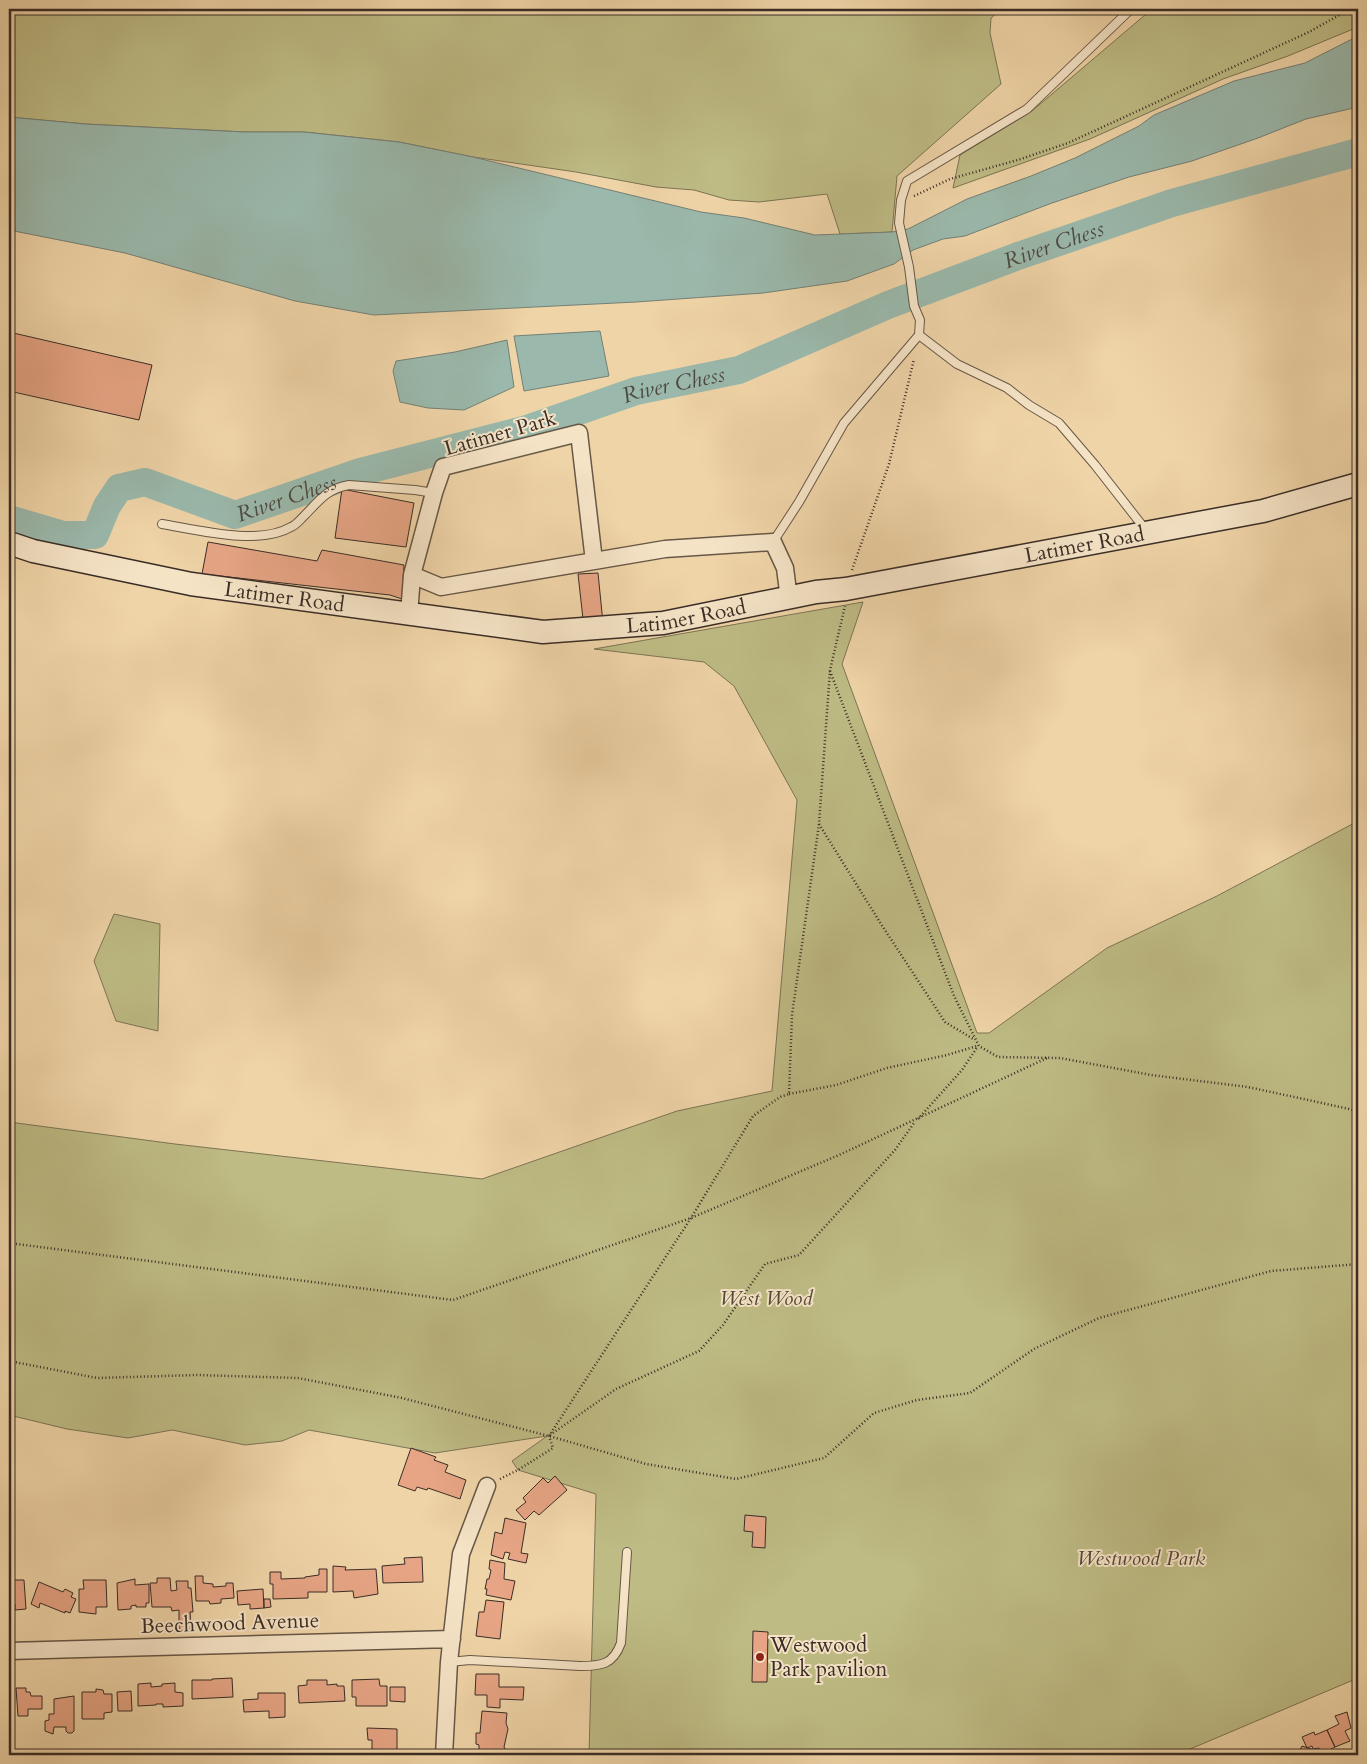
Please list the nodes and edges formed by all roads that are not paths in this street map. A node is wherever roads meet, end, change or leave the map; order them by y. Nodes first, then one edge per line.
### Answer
1 (1131, 9) edge
2 (919, 335) junction
3 (1358, 484) edge
4 (434, 494) junction
5 (162, 524) dead end
6 (1148, 532) junction
7 (772, 542) junction
8 (9, 543) edge
9 (594, 561) junction
10 (412, 575) junction
11 (789, 599) junction
12 (409, 615) junction
13 (487, 1486) road end
14 (627, 1552) dead end
15 (452, 1639) junction
16 (9, 1651) edge
17 (449, 1662) junction
18 (444, 1755) edge

1 - 2 lane
2 - 6 lane
2 - 7 lane
3 - 6 street, Latimer Road
4 - 5 lane
4 - 9 street, Latimer Park
4 - 10 street, Latimer Park
6 - 11 street, Latimer Road
7 - 9 street
7 - 11 street
8 - 12 street, Latimer Road
9 - 10 street
10 - 12 street, Latimer Park
11 - 12 street, Latimer Road
13 - 15 street
14 - 17 lane
15 - 16 street, Beechwood Avenue
15 - 17 street
17 - 18 street

